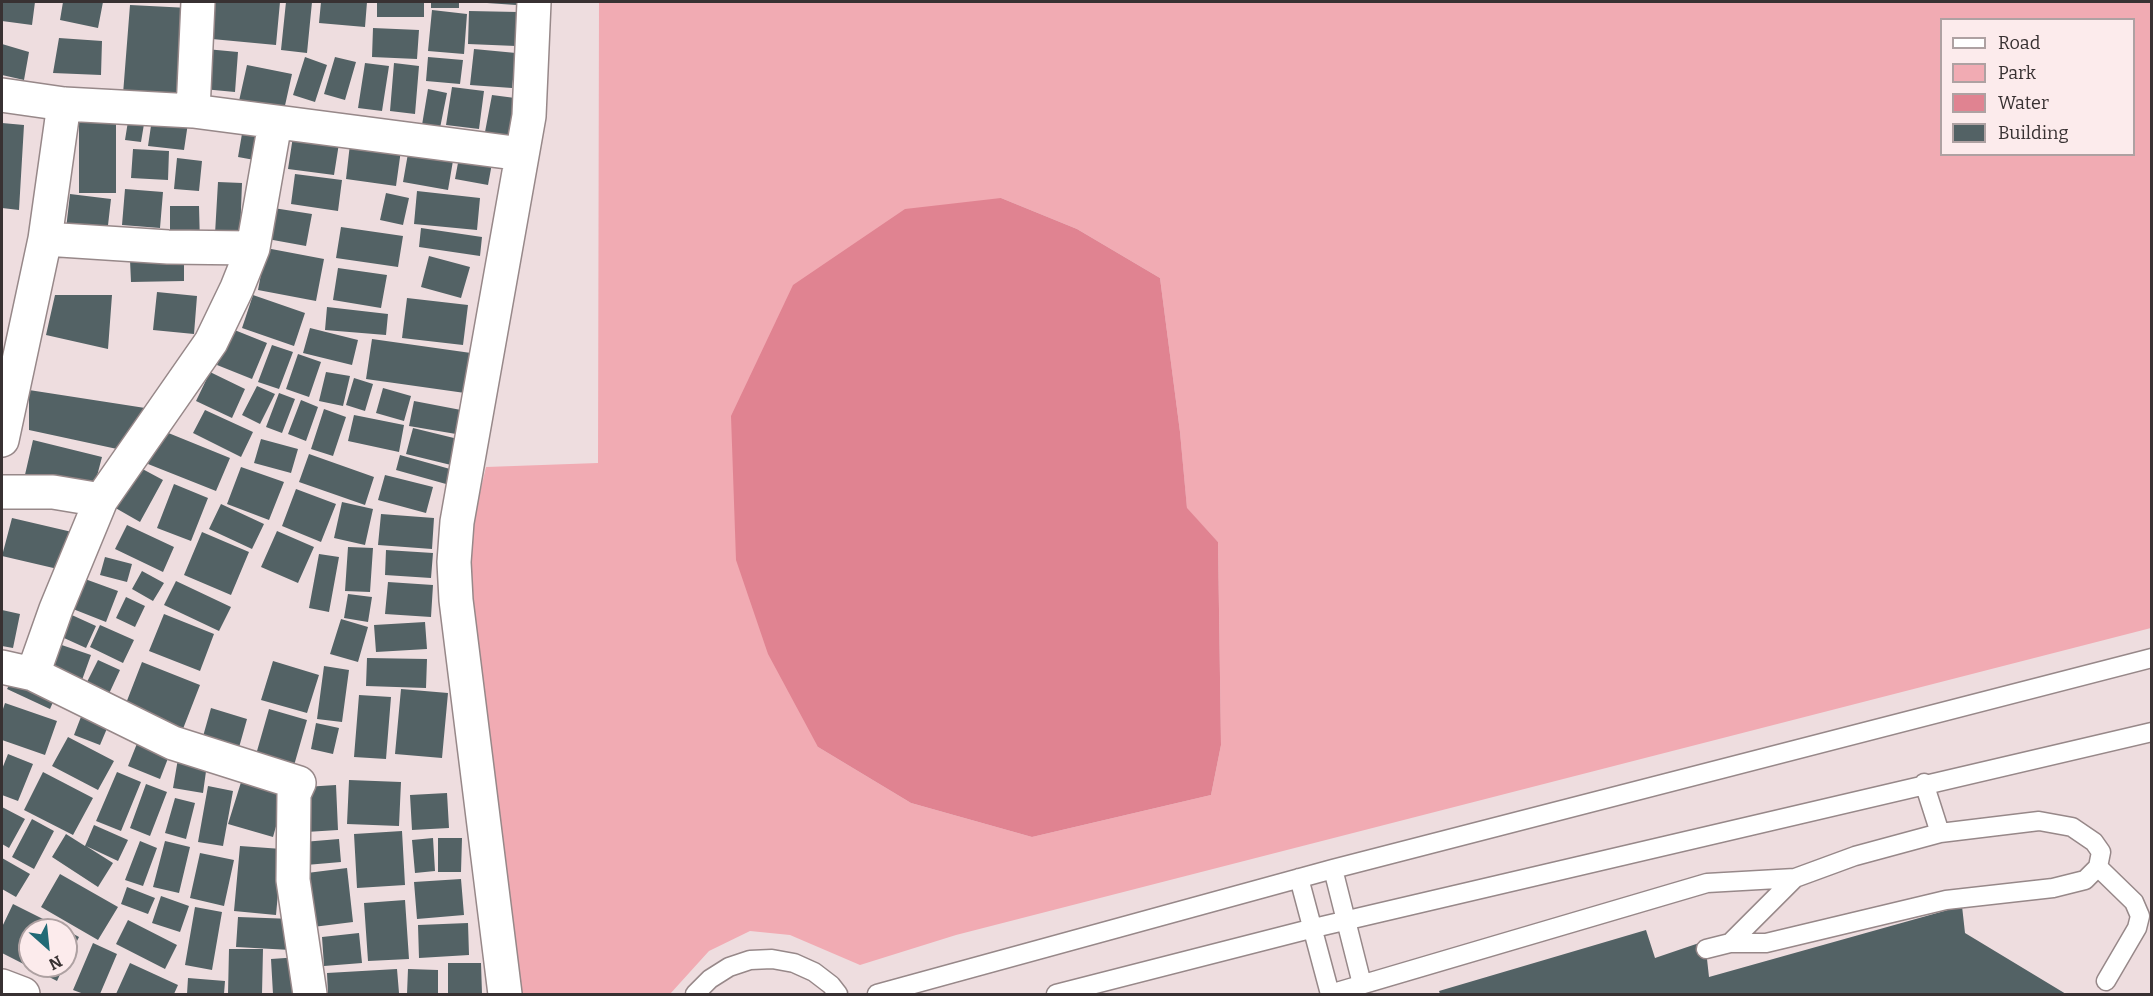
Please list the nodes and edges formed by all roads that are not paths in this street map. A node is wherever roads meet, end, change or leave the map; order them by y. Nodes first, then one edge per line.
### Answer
1 (198, 2) edge
2 (534, 2) edge
3 (2, 95) edge
4 (64, 104) junction
5 (193, 111) junction
6 (275, 123) junction
7 (522, 154) junction
8 (45, 239) junction
9 (253, 248) junction
10 (2, 440) edge
11 (2, 492) edge
12 (101, 500) junction
13 (2151, 658) edge
14 (2, 667) edge
15 (33, 674) junction
16 (2151, 732) edge
17 (1924, 783) junction
18 (1940, 833) junction
19 (2098, 867) junction
20 (1333, 869) junction
21 (1299, 878) junction
22 (1795, 879) junction
23 (1345, 922) junction
24 (1314, 928) junction
25 (1730, 943) junction
26 (1706, 949) dead end
27 (2106, 981) dead end
28 (1362, 984) junction
29 (2, 986) edge
30 (23, 994) edge
31 (310, 994) edge
32 (505, 994) edge
33 (695, 994) edge
34 (838, 994) edge
35 (877, 994) edge
36 (1056, 994) edge
37 (1330, 994) edge

1 - 5 street
2 - 7 street
3 - 4 street
4 - 5 street
4 - 8 street
5 - 6 street
6 - 7 street
6 - 9 street
7 - 32 street
8 - 9 street
8 - 10 street
9 - 12 street
11 - 12 street
12 - 15 street
13 - 20 lane
14 - 15 street
15 - 31 street
16 - 17 lane
17 - 18 lane
17 - 23 lane
18 - 19 lane
18 - 22 lane
19 - 25 lane
19 - 27 lane
20 - 21 lane
20 - 23 lane
21 - 24 lane
21 - 35 lane
22 - 25 lane
22 - 28 lane
23 - 24 lane
23 - 28 lane
24 - 36 lane
24 - 37 lane
25 - 26 lane
28 - 37 lane
29 - 30 street
33 - 34 lane

